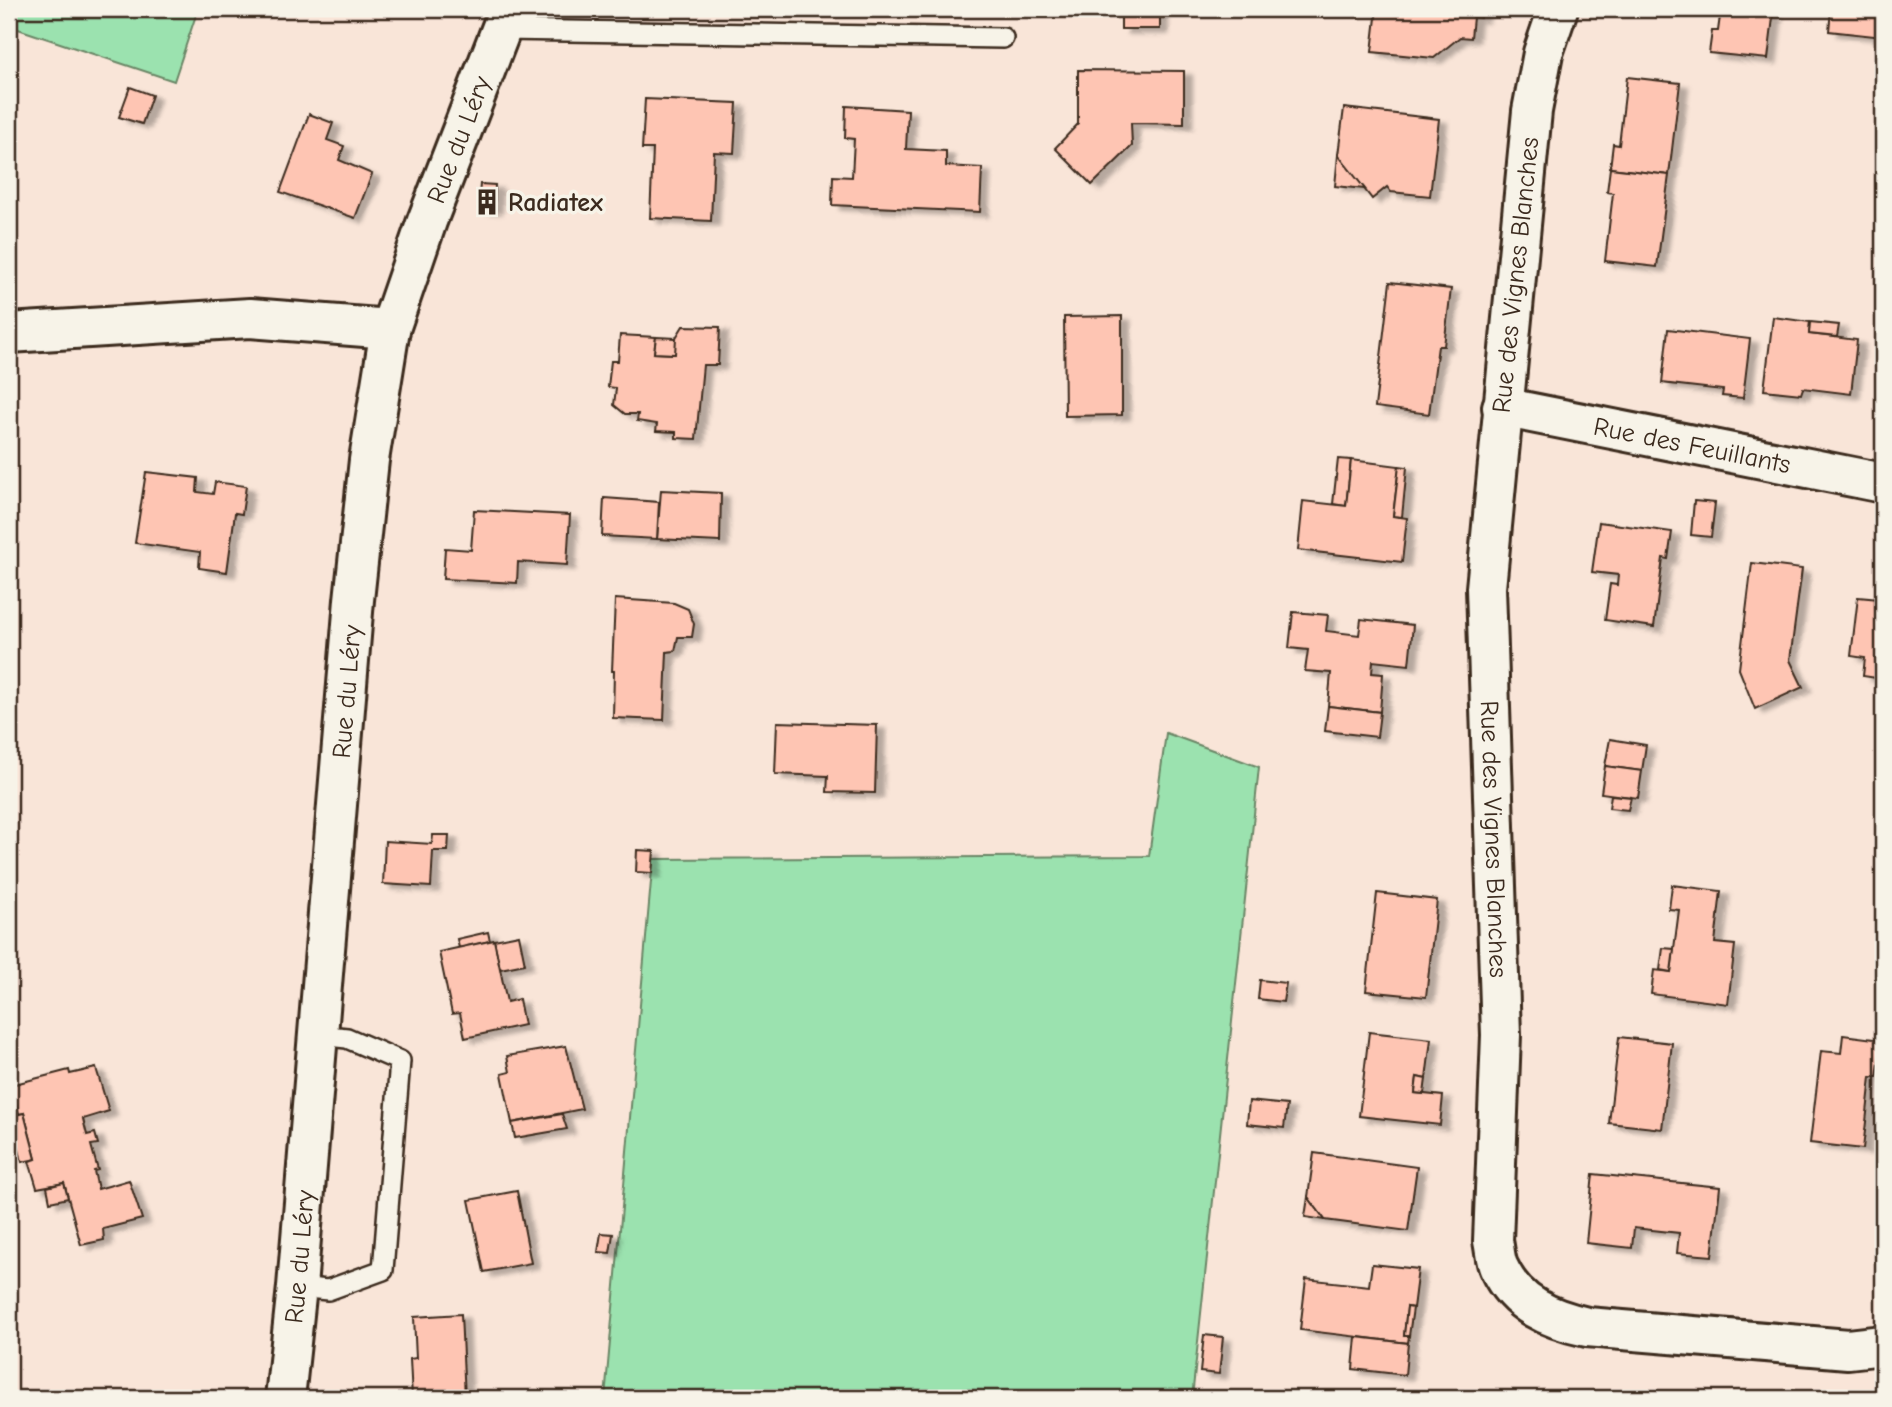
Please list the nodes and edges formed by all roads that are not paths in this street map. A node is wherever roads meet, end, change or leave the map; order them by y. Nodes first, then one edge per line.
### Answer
1 (1558, 9) edge
2 (506, 19) edge
3 (1003, 38) dead end
4 (390, 329) junction
5 (9, 333) edge
6 (1502, 407) junction
7 (1883, 483) edge
8 (318, 1035) junction
9 (297, 1287) junction
10 (1883, 1345) edge
11 (285, 1398) edge

1 - 6 street, Rue des Vignes Blanches
2 - 3 lane
2 - 4 street, Rue du Léry
4 - 5 street
4 - 8 street, Rue du Léry
6 - 7 street, Rue des Feuillants
6 - 10 street, Rue des Vignes Blanches
8 - 9 street, Rue du Léry
8 - 9 lane
9 - 11 street, Rue du Léry

